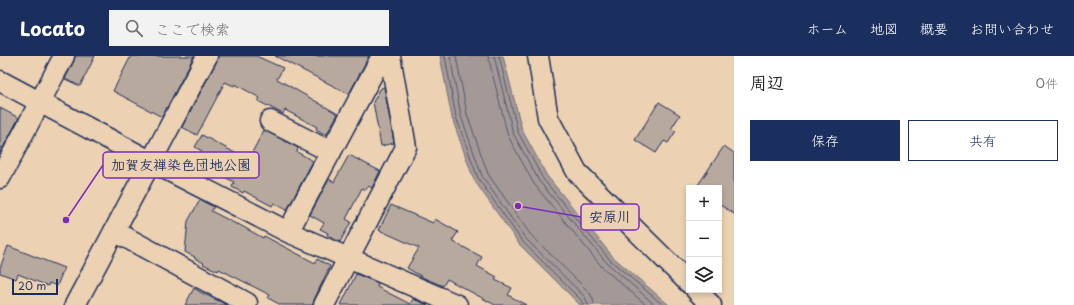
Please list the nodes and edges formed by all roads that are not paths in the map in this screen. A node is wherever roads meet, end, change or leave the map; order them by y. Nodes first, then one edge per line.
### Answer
1 (64, 56) edge
2 (207, 56) edge
3 (382, 56) edge
4 (390, 56) edge
5 (538, 56) edge
6 (0, 81) edge
7 (40, 103) junction
8 (270, 121) dead end
9 (331, 152) junction
10 (150, 161) junction
11 (0, 178) edge
12 (114, 231) junction
13 (288, 232) junction
14 (348, 257) junction
15 (686, 280) edge
16 (699, 293) edge
17 (248, 303) dead end
18 (75, 305) edge
19 (324, 305) edge
20 (456, 305) edge
21 (711, 305) edge

1 - 7 street
2 - 10 street
3 - 9 street
4 - 14 street
5 - 15 street
6 - 7 street
7 - 10 street
7 - 11 street
8 - 9 street
9 - 13 street
10 - 12 street
10 - 13 street
12 - 17 street
12 - 18 street
13 - 14 street
14 - 19 street
14 - 20 street
16 - 21 street

